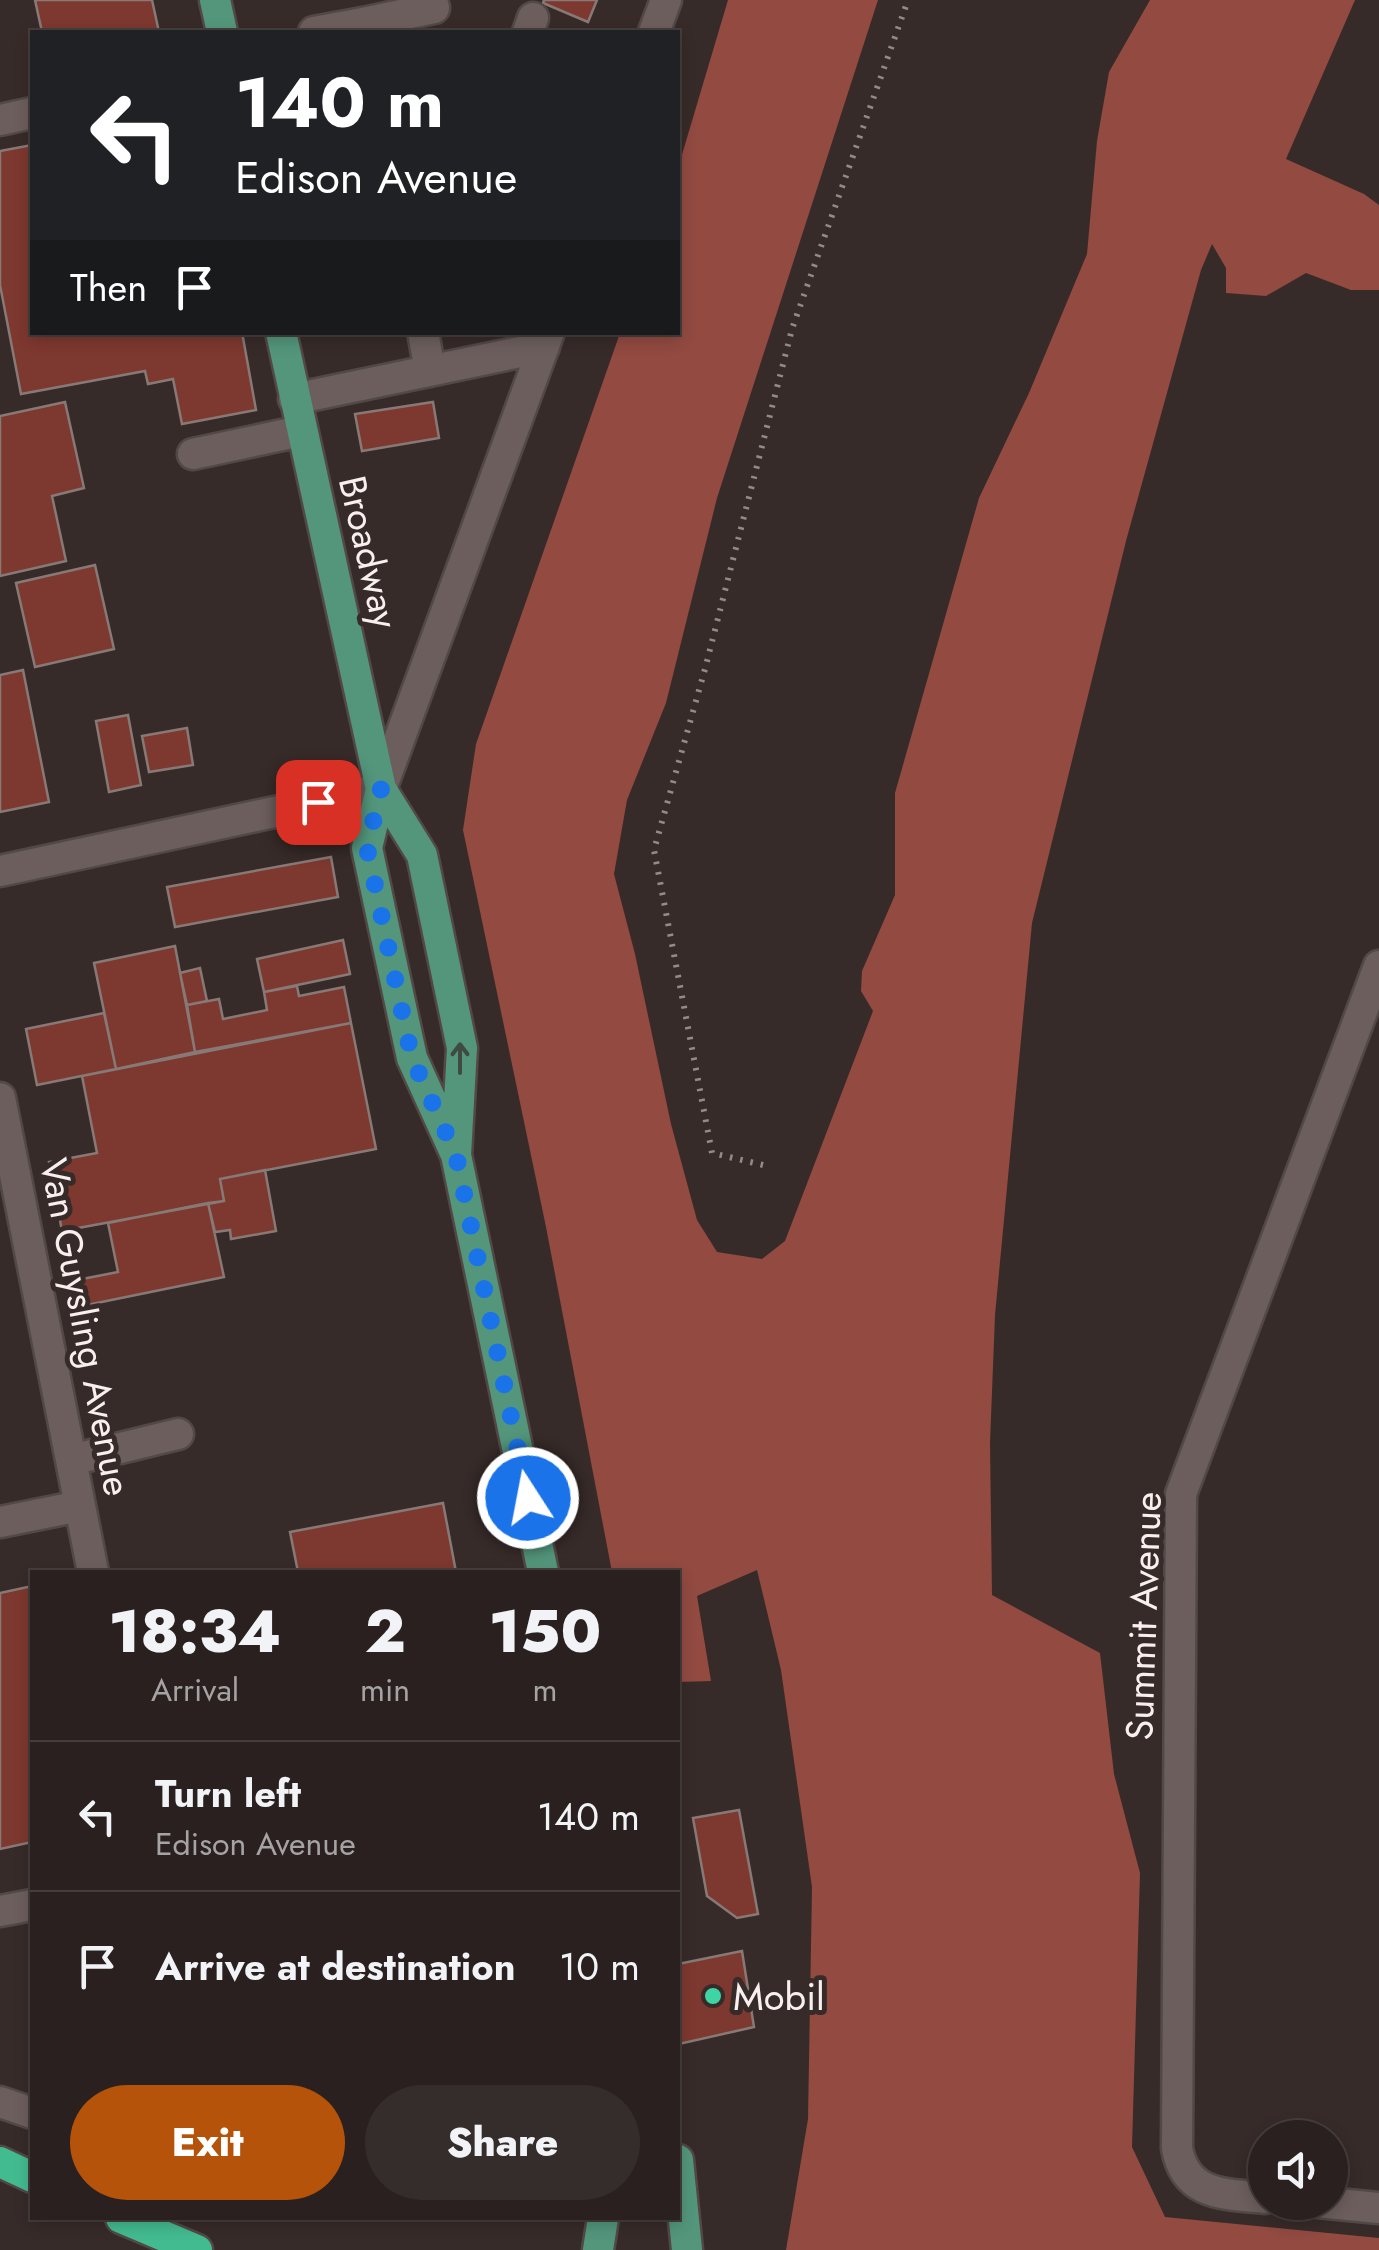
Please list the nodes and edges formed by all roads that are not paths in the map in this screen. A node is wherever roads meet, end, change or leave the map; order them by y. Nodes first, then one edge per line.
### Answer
1 (216, 0) edge
2 (666, 0) edge
3 (438, 14) edge
4 (364, 28) edge
5 (222, 30) edge
6 (339, 30) edge
7 (655, 30) edge
8 (30, 114) edge
9 (0, 120) edge
10 (282, 335) edge
11 (424, 335) edge
12 (547, 340) edge
13 (430, 371) junction
14 (294, 399) junction
15 (302, 432) junction
16 (193, 454) dead end
17 (381, 789) junction
18 (0, 871) edge
19 (1379, 966) edge
20 (0, 1098) edge
21 (456, 1155) junction
22 (12, 1227) edge
23 (178, 1434) dead end
24 (71, 1460) junction
25 (80, 1506) junction
26 (0, 1522) edge
27 (94, 1570) edge
28 (543, 1570) edge
29 (30, 1905) edge
30 (0, 1911) edge
31 (0, 2102) edge
32 (30, 2112) edge
33 (0, 2162) edge
34 (30, 2176) edge
35 (680, 2182) edge
36 (1248, 2196) edge
37 (1348, 2205) edge
38 (1379, 2208) edge
39 (603, 2220) edge
40 (132, 2222) edge
41 (197, 2250) edge
42 (598, 2250) edge
43 (686, 2250) edge

1 - 5 main road
2 - 7 street
3 - 4 street
4 - 6 street
8 - 9 street
10 - 14 main road, Broadway
11 - 13 street
12 - 13 street
12 - 17 street
13 - 14 street
14 - 15 main road, Broadway
15 - 16 street
15 - 17 main road, Broadway
17 - 18 street
17 - 21 main road, Broadway
21 -> 17 main road, Broadway
19 - 36 street, Summit Avenue
20 - 22 street, Van Guysling Avenue
21 - 28 main road, Broadway
22 - 24 street, Van Guysling Avenue
23 - 24 street
24 - 25 street, Van Guysling Avenue
25 - 26 street
25 - 27 street, Van Guysling Avenue
29 - 30 street
31 - 32 street
33 - 34 highway
35 - 43 main road
37 - 38 street
39 - 42 main road
40 - 41 highway

